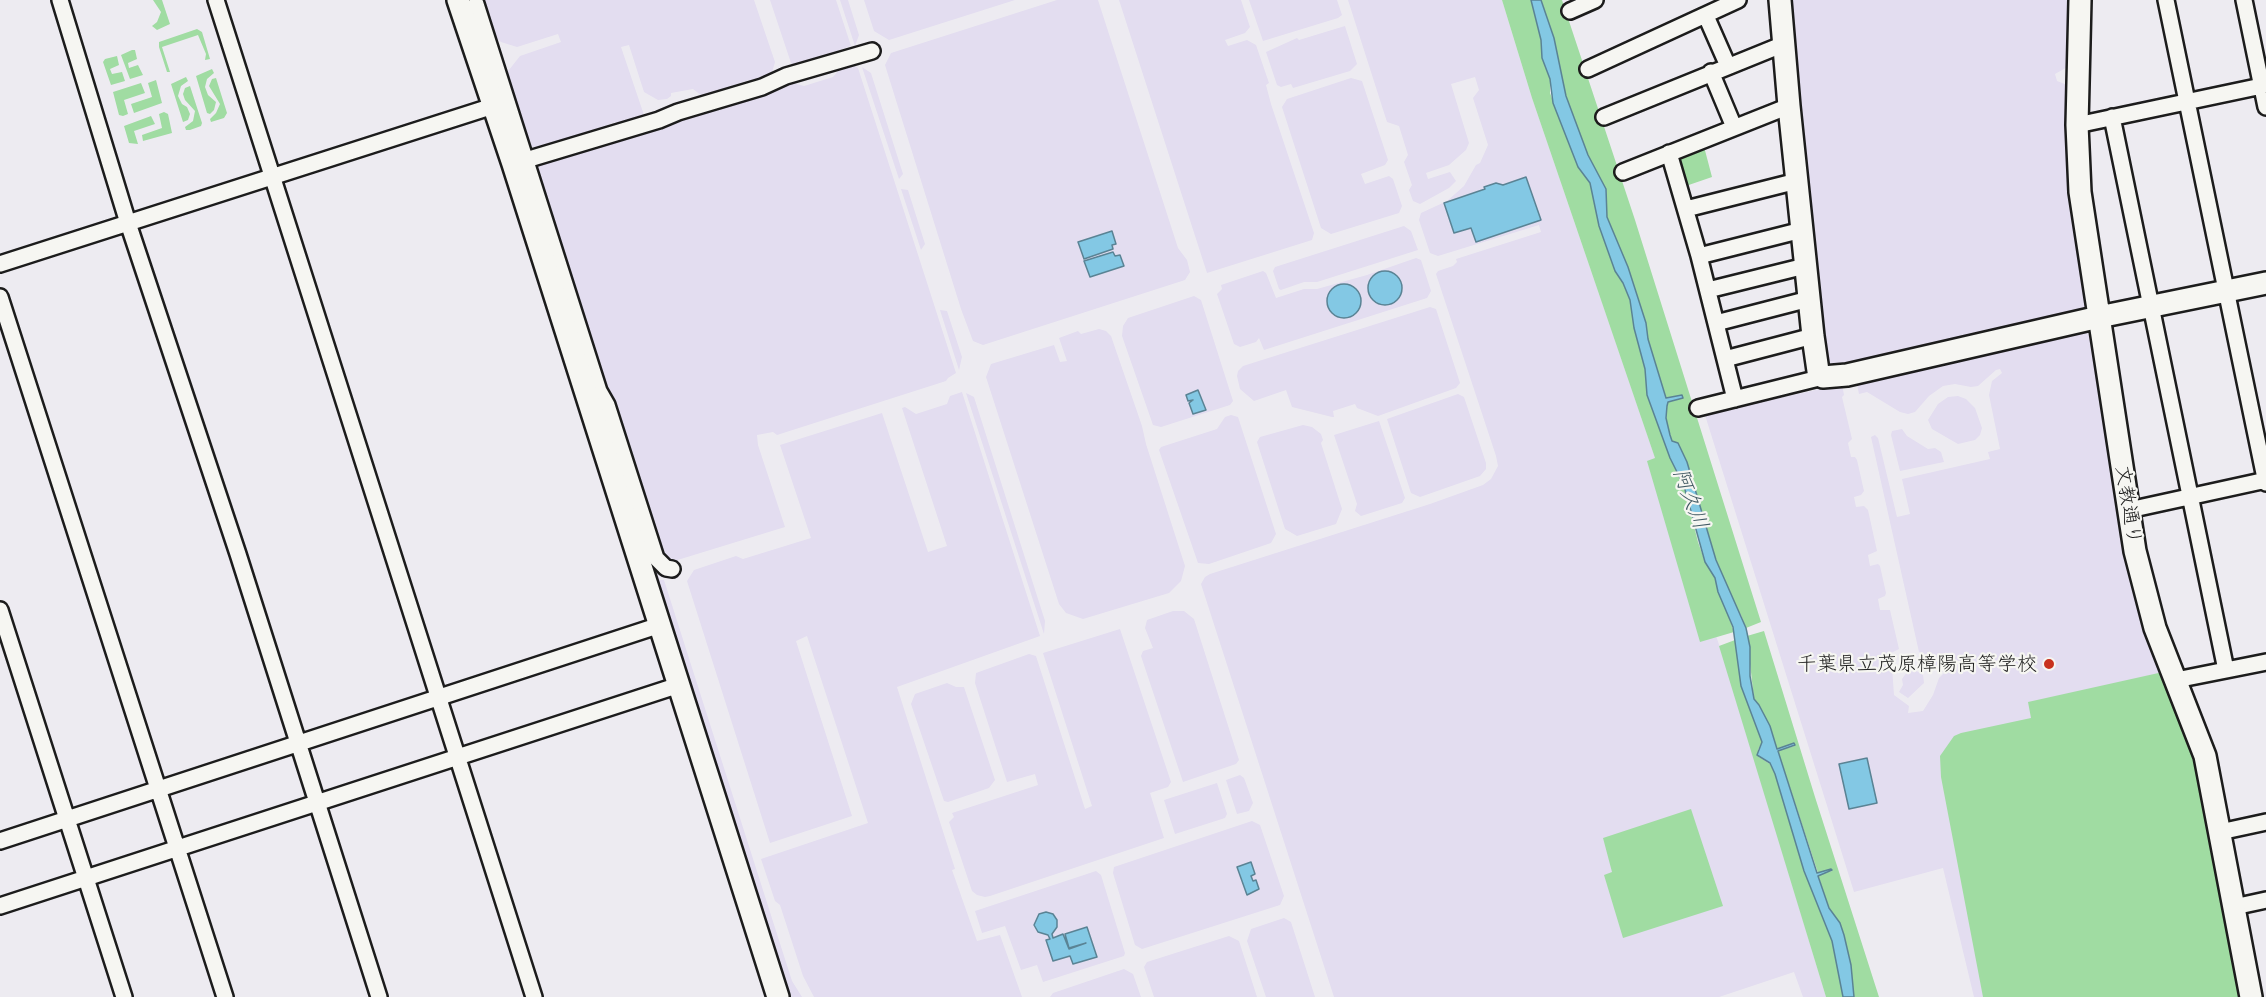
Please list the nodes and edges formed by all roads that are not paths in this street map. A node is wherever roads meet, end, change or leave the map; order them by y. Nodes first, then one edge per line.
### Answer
1 (60, 0) edge
2 (216, 0) edge
3 (1595, 0) edge
4 (1738, 0) edge
5 (1780, 0) edge
6 (2080, 0) edge
7 (2166, 0) edge
8 (2244, 0) edge
9 (467, 2) edge
10 (1721, 4) edge
11 (1570, 11) dead end
12 (1706, 16) junction
13 (1784, 44) junction
14 (872, 51) dead end
15 (1728, 66) junction
16 (1588, 69) dead end
17 (1711, 72) junction
18 (2264, 86) edge
19 (2187, 102) junction
20 (493, 106) junction
21 (1789, 106) junction
22 (2266, 107) edge
23 (1604, 117) dead end
24 (2112, 117) junction
25 (2077, 125) junction
26 (1734, 127) junction
27 (1669, 153) junction
28 (526, 160) junction
29 (1623, 172) dead end
30 (272, 177) junction
31 (1797, 181) junction
32 (1686, 209) junction
33 (128, 223) junction
34 (1802, 231) junction
35 (1699, 256) junction
36 (0, 264) edge
37 (1805, 266) junction
38 (2266, 283) edge
39 (1708, 290) junction
40 (2227, 291) junction
41 (0, 297) edge
42 (1809, 299) junction
43 (2152, 306) junction
44 (2099, 317) junction
45 (1716, 323) junction
46 (1813, 336) junction
47 (1725, 359) junction
48 (1823, 377) junction
49 (1735, 399) junction
50 (1698, 408) dead end
51 (2266, 481) edge
52 (2190, 495) junction
53 (2129, 510) junction
54 (672, 569) dead end
55 (0, 610) edge
56 (660, 625) junction
57 (2266, 662) edge
58 (2226, 670) junction
59 (2176, 680) junction
60 (679, 685) junction
61 (438, 698) junction
62 (298, 744) junction
63 (456, 759) junction
64 (158, 790) junction
65 (316, 802) junction
66 (67, 820) junction
67 (2266, 822) edge
68 (2220, 832) junction
69 (0, 842) edge
70 (177, 848) junction
71 (86, 878) junction
72 (2266, 900) edge
73 (0, 906) edge
74 (2234, 907) junction
75 (124, 997) edge
76 (225, 997) edge
77 (379, 997) edge
78 (534, 997) edge
79 (778, 997) edge
80 (2251, 997) edge

1 - 33 street
2 - 30 street
3 - 11 street
4 - 10 street
5 - 13 street
6 - 25 street, 文教通り
7 - 19 street
8 - 18 street
9 - 20 street
9 - 28 street
10 - 12 street
12 - 15 street
12 - 16 street
13 - 15 street
13 - 21 street
14 - 28 street
15 - 17 street
17 - 23 street
17 - 26 street
18 - 19 street
18 - 22 street
19 - 24 street
19 - 40 street
20 - 30 street
20 - 56 street
21 - 26 street
21 - 31 street
24 - 25 street
24 - 43 street
25 - 44 street, 文教通り
26 - 27 street
27 - 29 street
27 - 32 street
28 - 54 street
30 - 33 street
30 - 61 street
31 - 32 street
31 - 34 street
32 - 35 street
33 - 36 street
33 - 62 street
34 - 35 street
34 - 37 street
35 - 39 street
37 - 39 street
37 - 42 street
38 - 40 street
39 - 45 street
40 - 43 street
40 - 51 street
41 - 64 street
42 - 45 street
42 - 46 street
43 - 44 street
43 - 52 street
44 - 48 street
44 - 53 street, 文教通り
45 - 47 street
46 - 47 street
46 - 48 street
47 - 49 street
48 - 49 street
49 - 50 street
51 - 52 street
52 - 53 street
52 - 58 street
53 - 59 street, 文教通り
55 - 66 street
56 - 60 street
56 - 61 street
57 - 58 street
58 - 59 street
59 - 68 street, 文教通り
60 - 63 street
60 - 79 street
61 - 62 street
61 - 63 street
62 - 64 street
62 - 65 street
63 - 65 street
63 - 78 street
64 - 66 street
64 - 70 street
65 - 70 street
65 - 77 street
66 - 69 street
66 - 71 street
67 - 68 street
68 - 74 street, 文教通り
70 - 71 street
70 - 76 street
71 - 73 street
71 - 75 street
72 - 74 street
74 - 80 street, 文教通り

